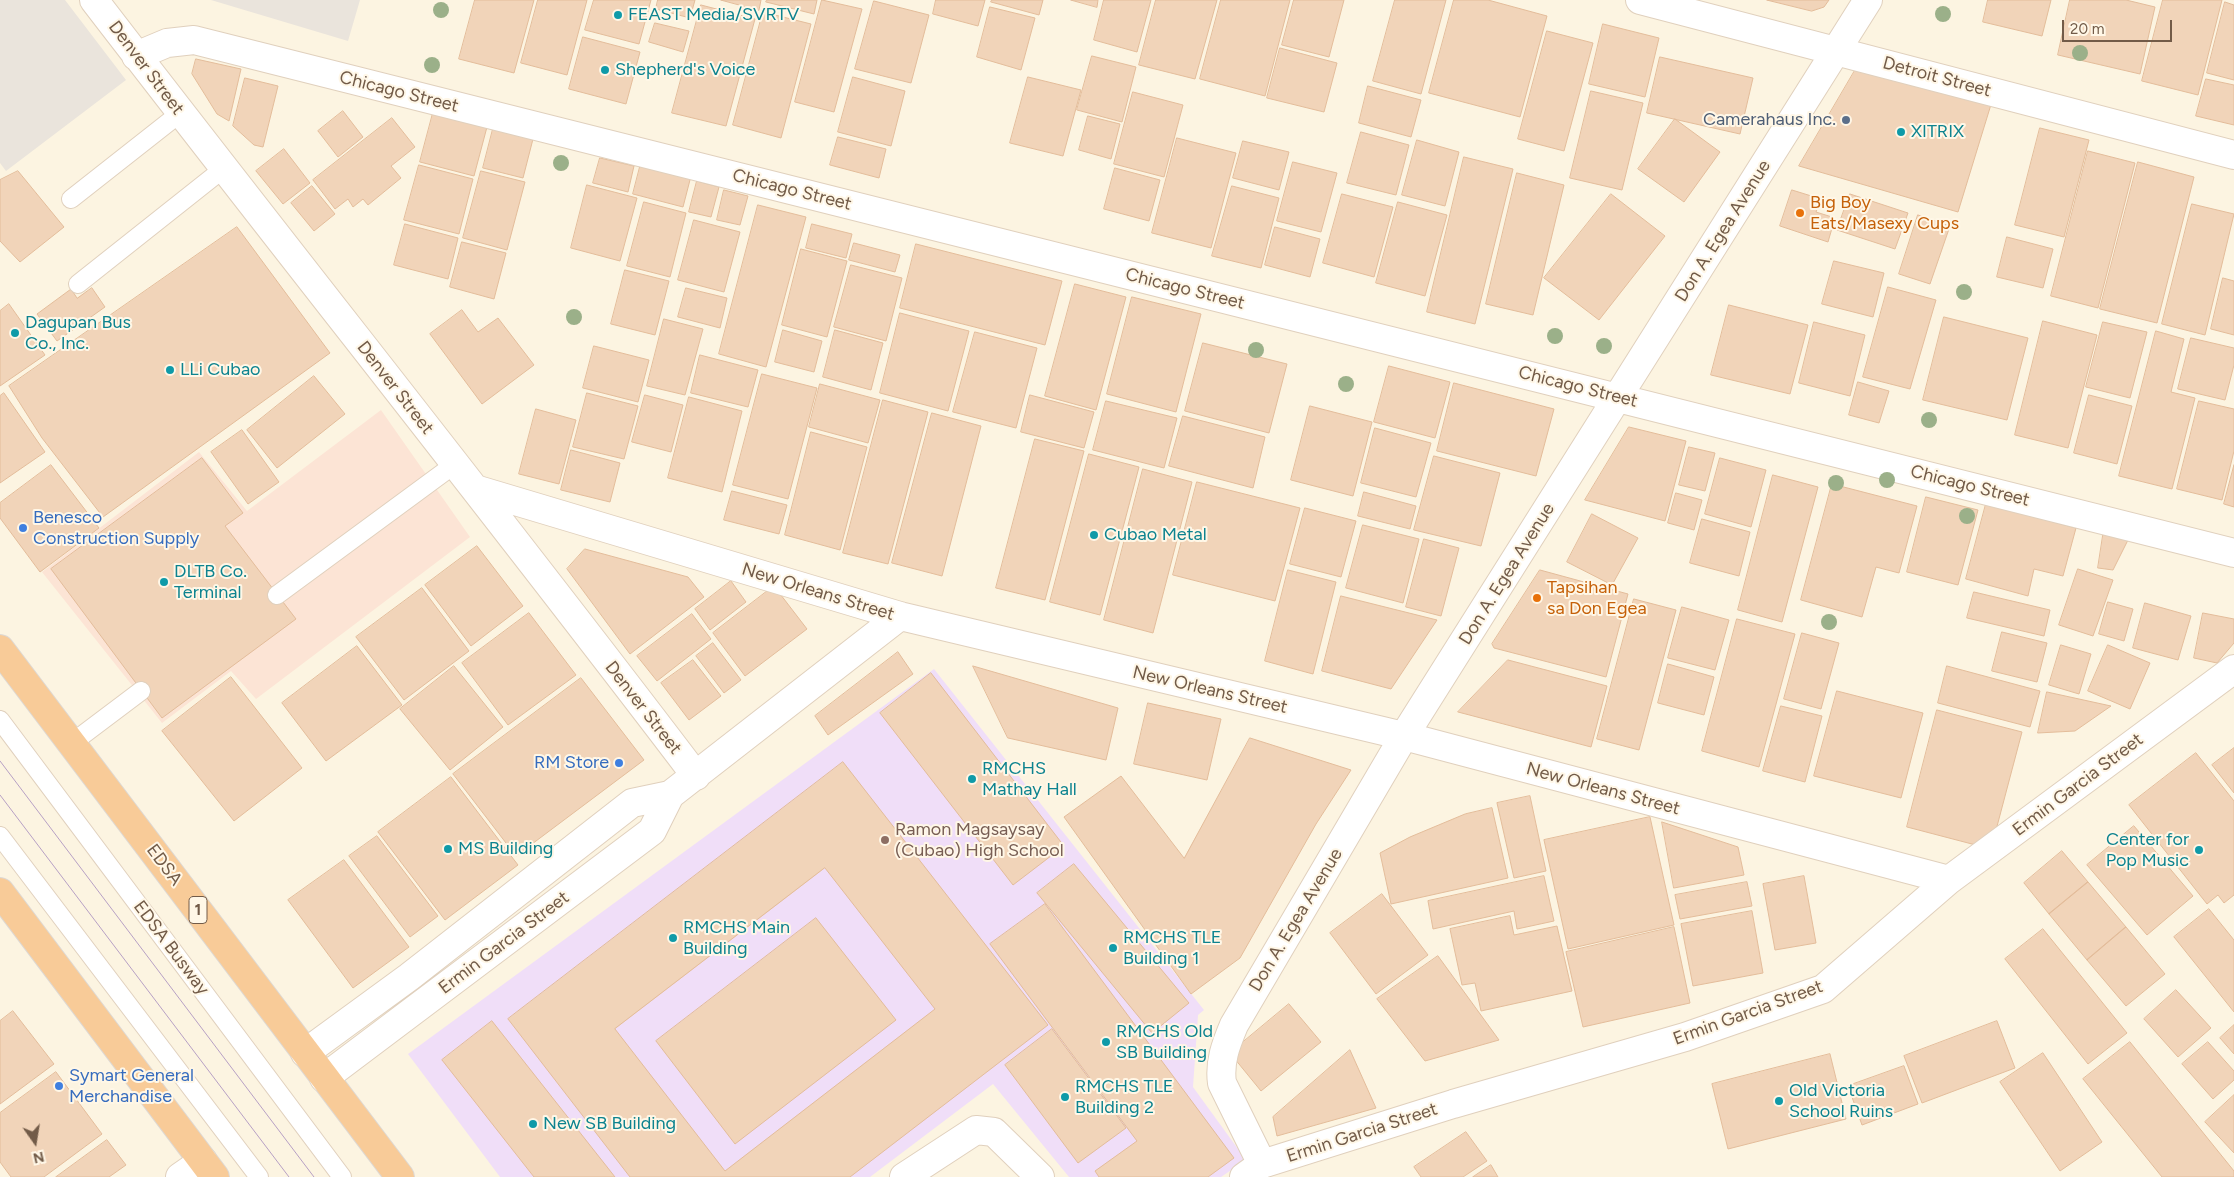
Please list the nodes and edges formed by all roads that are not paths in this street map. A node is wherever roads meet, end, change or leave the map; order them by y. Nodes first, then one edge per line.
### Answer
1 (94, 0) edge
2 (1640, 0) edge
3 (1868, 0) edge
4 (1836, 51) junction
5 (136, 56) junction
6 (180, 114) junction
7 (2234, 155) edge
8 (223, 169) junction
9 (71, 199) dead end
10 (78, 284) dead end
11 (1619, 397) junction
12 (455, 464) junction
13 (475, 489) junction
14 (2234, 553) edge
15 (277, 595) dead end
16 (900, 616) junction
17 (0, 649) edge
18 (2234, 669) edge
19 (141, 691) dead end
20 (0, 720) edge
21 (1404, 736) junction
22 (72, 743) junction
23 (696, 776) junction
24 (670, 795) junction
25 (0, 836) edge
26 (1949, 880) junction
27 (0, 892) edge
28 (305, 1053) junction
29 (324, 1078) junction
30 (209, 1169) edge
31 (1253, 1170) edge
32 (180, 1177) edge
33 (259, 1177) edge
34 (342, 1177) edge
35 (400, 1177) edge
36 (904, 1177) edge
37 (1040, 1177) edge

1 - 5 street, Denver Street
2 - 4 street, Detroit Street
3 - 4 street, Don A. Egea Avenue
4 - 7 street, Detroit Street
4 - 11 street, Don A. Egea Avenue
5 - 6 street, Denver Street
5 - 11 street, Chicago Street
6 - 8 street, Denver Street
6 - 9 lane
8 - 10 lane
8 - 12 street, Denver Street
11 - 14 street, Chicago Street
11 - 21 street, Don A. Egea Avenue
12 - 13 street, Denver Street
12 - 15 lane
13 - 16 street, New Orleans Street
13 - 23 street, Denver Street
16 - 21 street, New Orleans Street
16 - 23 street, Ermin Garcia Street
17 - 22 highway, EDSA / 1
18 - 26 street, Ermin Garcia Street
19 - 22 lane
20 - 34 lane, EDSA Busway
21 - 26 street, New Orleans Street
21 - 31 street, Don A. Egea Avenue
22 - 28 highway, EDSA / 1
23 - 24 street, Ermin Garcia Street
24 - 28 street, Ermin Garcia Street
24 - 29 street, Ermin Garcia Street
25 - 33 lane
26 - 31 street, Ermin Garcia Street
27 - 30 highway
28 - 29 highway, EDSA / 1
29 - 35 highway, EDSA / 1
30 - 32 street
36 - 37 street

